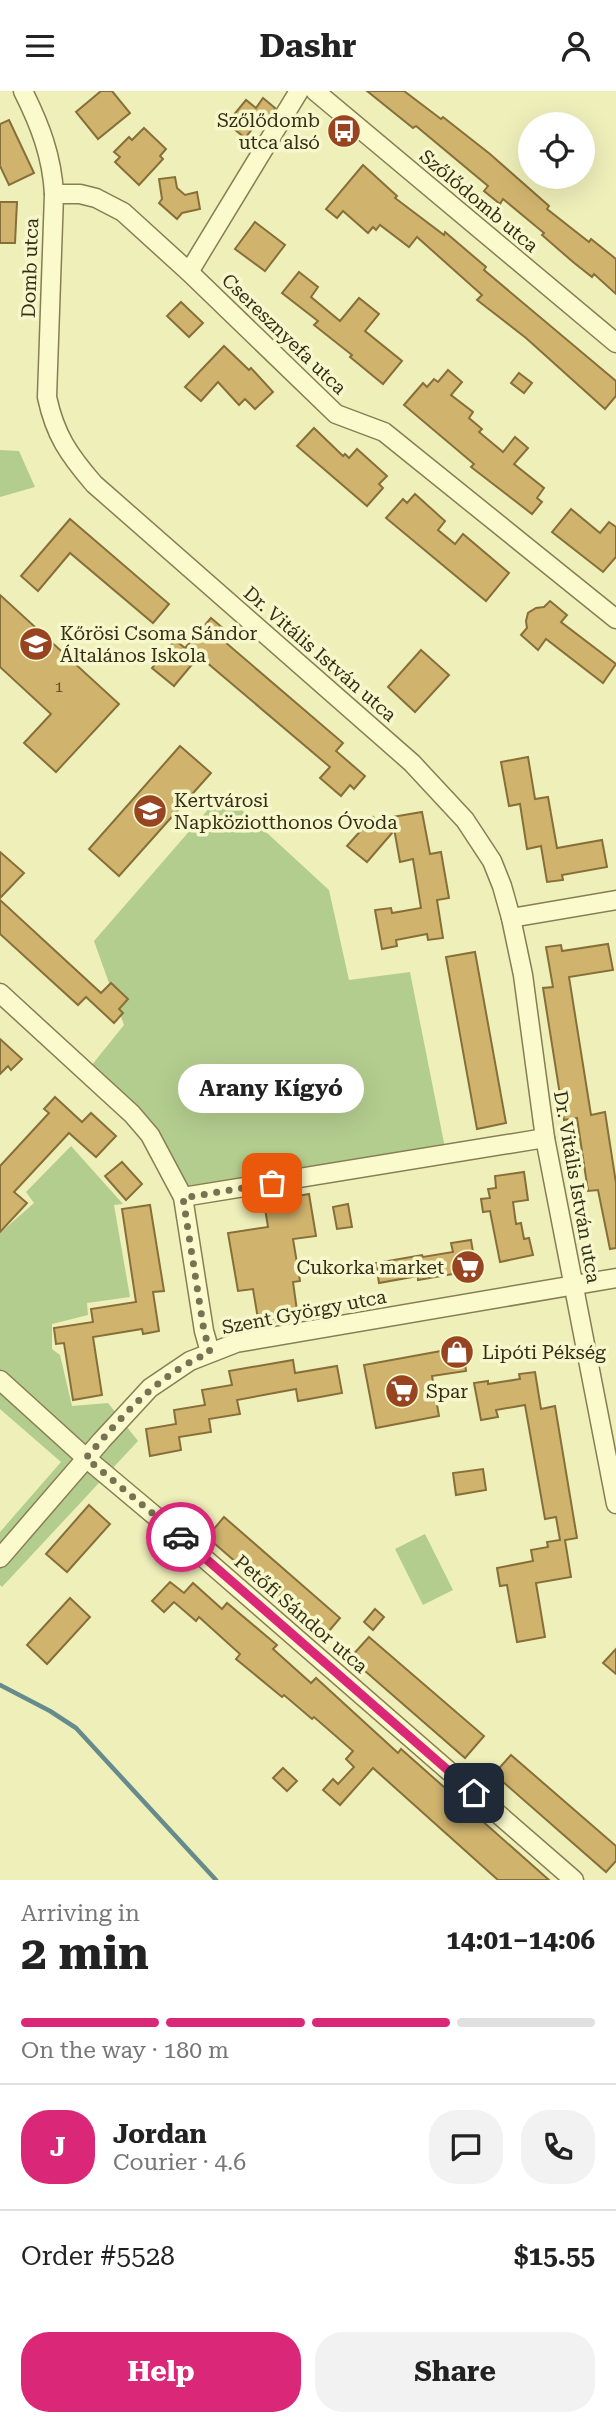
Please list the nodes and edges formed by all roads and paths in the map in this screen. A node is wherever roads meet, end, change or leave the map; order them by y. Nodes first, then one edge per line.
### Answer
1 (23, 91) edge
2 (299, 91) edge
3 (315, 91) edge
4 (54, 194) junction
5 (189, 272) junction
6 (616, 343) edge
7 (65, 448) joint
8 (613, 610) edge
9 (616, 900) edge
10 (511, 918) junction
11 (0, 993) edge
12 (545, 1138) junction
13 (183, 1198) junction
14 (616, 1278) edge
15 (573, 1286) junction
16 (210, 1352) junction
17 (0, 1380) edge
18 (86, 1458) junction
19 (616, 1504) edge
20 (0, 1558) edge
21 (574, 1880) edge

1 - 4 street, Domb utca
2 - 5 street
3 - 6 street, Szőlődomb utca
4 - 5 street, Cseresznyefa utca
4 - 7 street, Domb utca
5 - 8 street, Cseresznyefa utca
7 - 10 street, Dr. Vitális István utca
9 - 10 street
10 - 12 street, Dr. Vitális István utca
11 - 13 street
12 - 13 street
12 - 15 street, Dr. Vitális István utca
13 - 16 street
14 - 15 street, Szent György utca
15 - 16 street, Szent György utca
15 - 19 street, Dr. Vitális István utca
16 - 18 street, Szent György utca
17 - 18 street, Petőfi Sándor utca
18 - 20 street, Szent György utca
18 - 21 street, Petőfi Sándor utca

